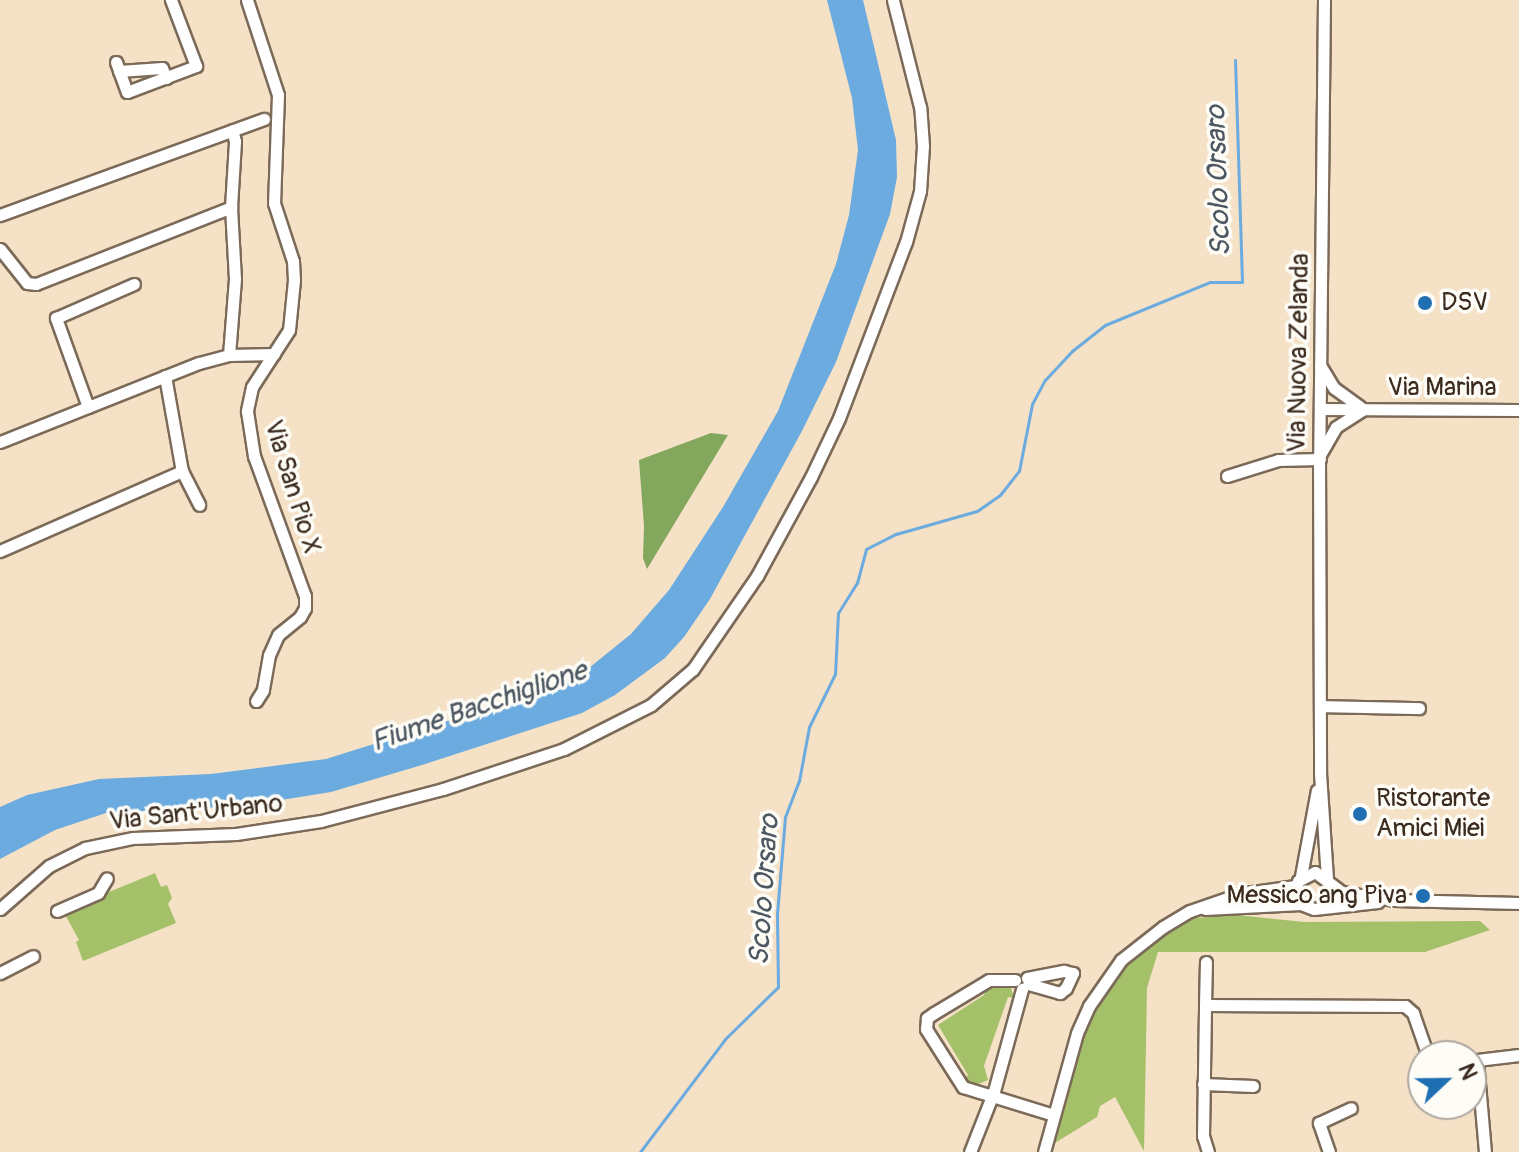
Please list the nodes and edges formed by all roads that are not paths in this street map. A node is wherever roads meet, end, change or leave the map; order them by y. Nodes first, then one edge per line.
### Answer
1 (171, 0) edge
2 (247, 0) edge
3 (893, 0) edge
4 (1324, 0) edge
5 (166, 78) junction
6 (264, 119) dead end
7 (232, 130) junction
8 (231, 207) junction
9 (0, 215) edge
10 (0, 249) edge
11 (134, 284) dead end
12 (274, 354) junction
13 (229, 355) junction
14 (1320, 365) junction
15 (165, 376) junction
16 (88, 407) junction
17 (1320, 409) junction
18 (1364, 409) junction
19 (1519, 410) edge
20 (0, 442) edge
21 (1320, 458) junction
22 (182, 471) junction
23 (1227, 476) dead end
24 (199, 505) dead end
25 (0, 551) edge
26 (256, 701) dead end
27 (1321, 706) junction
28 (1419, 708) dead end
29 (1320, 773) junction
30 (1324, 850) junction
31 (1304, 853) junction
32 (107, 878) dead end
33 (1298, 881) junction
34 (1328, 881) junction
35 (1394, 900) junction
36 (1519, 903) edge
37 (1301, 904) junction
38 (1325, 905) junction
39 (0, 909) edge
40 (57, 911) dead end
41 (1190, 911) junction
42 (33, 956) dead end
43 (1206, 962) dead end
44 (0, 973) edge
45 (1205, 1005) junction
46 (1422, 1040) edge
47 (1519, 1055) edge
48 (1487, 1059) edge
49 (1203, 1084) junction
50 (1253, 1086) dead end
51 (992, 1096) junction
52 (1351, 1108) dead end
53 (1054, 1115) junction
54 (1481, 1120) edge
55 (970, 1152) edge
56 (1044, 1152) edge
57 (1208, 1152) edge
58 (1329, 1152) edge
59 (1485, 1152) edge

1 - 5 street
2 - 12 street, Via San Pio X
3 - 39 street, Via Sant'Urbano
4 - 14 street, Via Nuova Zelanda
5 - 5 street
6 - 7 street
7 - 8 street
7 - 9 street
8 - 10 street
8 - 13 street
11 - 16 street
12 - 13 street
12 - 26 street, Via San Pio X
13 - 15 street
14 - 17 street, Via Nuova Zelanda
14 - 18 street, Via Marina
15 - 16 street
15 - 22 street
16 - 20 street
17 - 18 street, Via Marina
17 - 21 street, Via Nuova Zelanda
18 - 19 street, Via Marina
18 - 21 street, Via Marina
21 - 23 street
21 - 27 street, Via Nuova Zelanda
22 - 24 street
22 - 25 street
27 - 28 street
27 - 29 street, Via Nuova Zelanda
29 - 30 street, Via Nuova Zelanda
29 - 31 street, Via Nuova Zelanda
30 - 31 street
30 - 34 street, Via Nuova Zelanda
31 - 33 street, Via Nuova Zelanda
32 - 40 street
33 - 34 street
33 - 37 street
33 - 41 street
34 - 35 street
34 - 38 street
35 - 36 street
35 - 38 street
37 - 38 street
37 - 41 street
41 - 53 street
42 - 44 street
43 - 45 street
45 - 46 street
45 - 49 street
47 - 48 street
49 - 50 street
49 - 57 street
51 - 51 street
51 - 53 street
51 - 55 street
52 - 58 street
53 - 56 street
54 - 59 street

